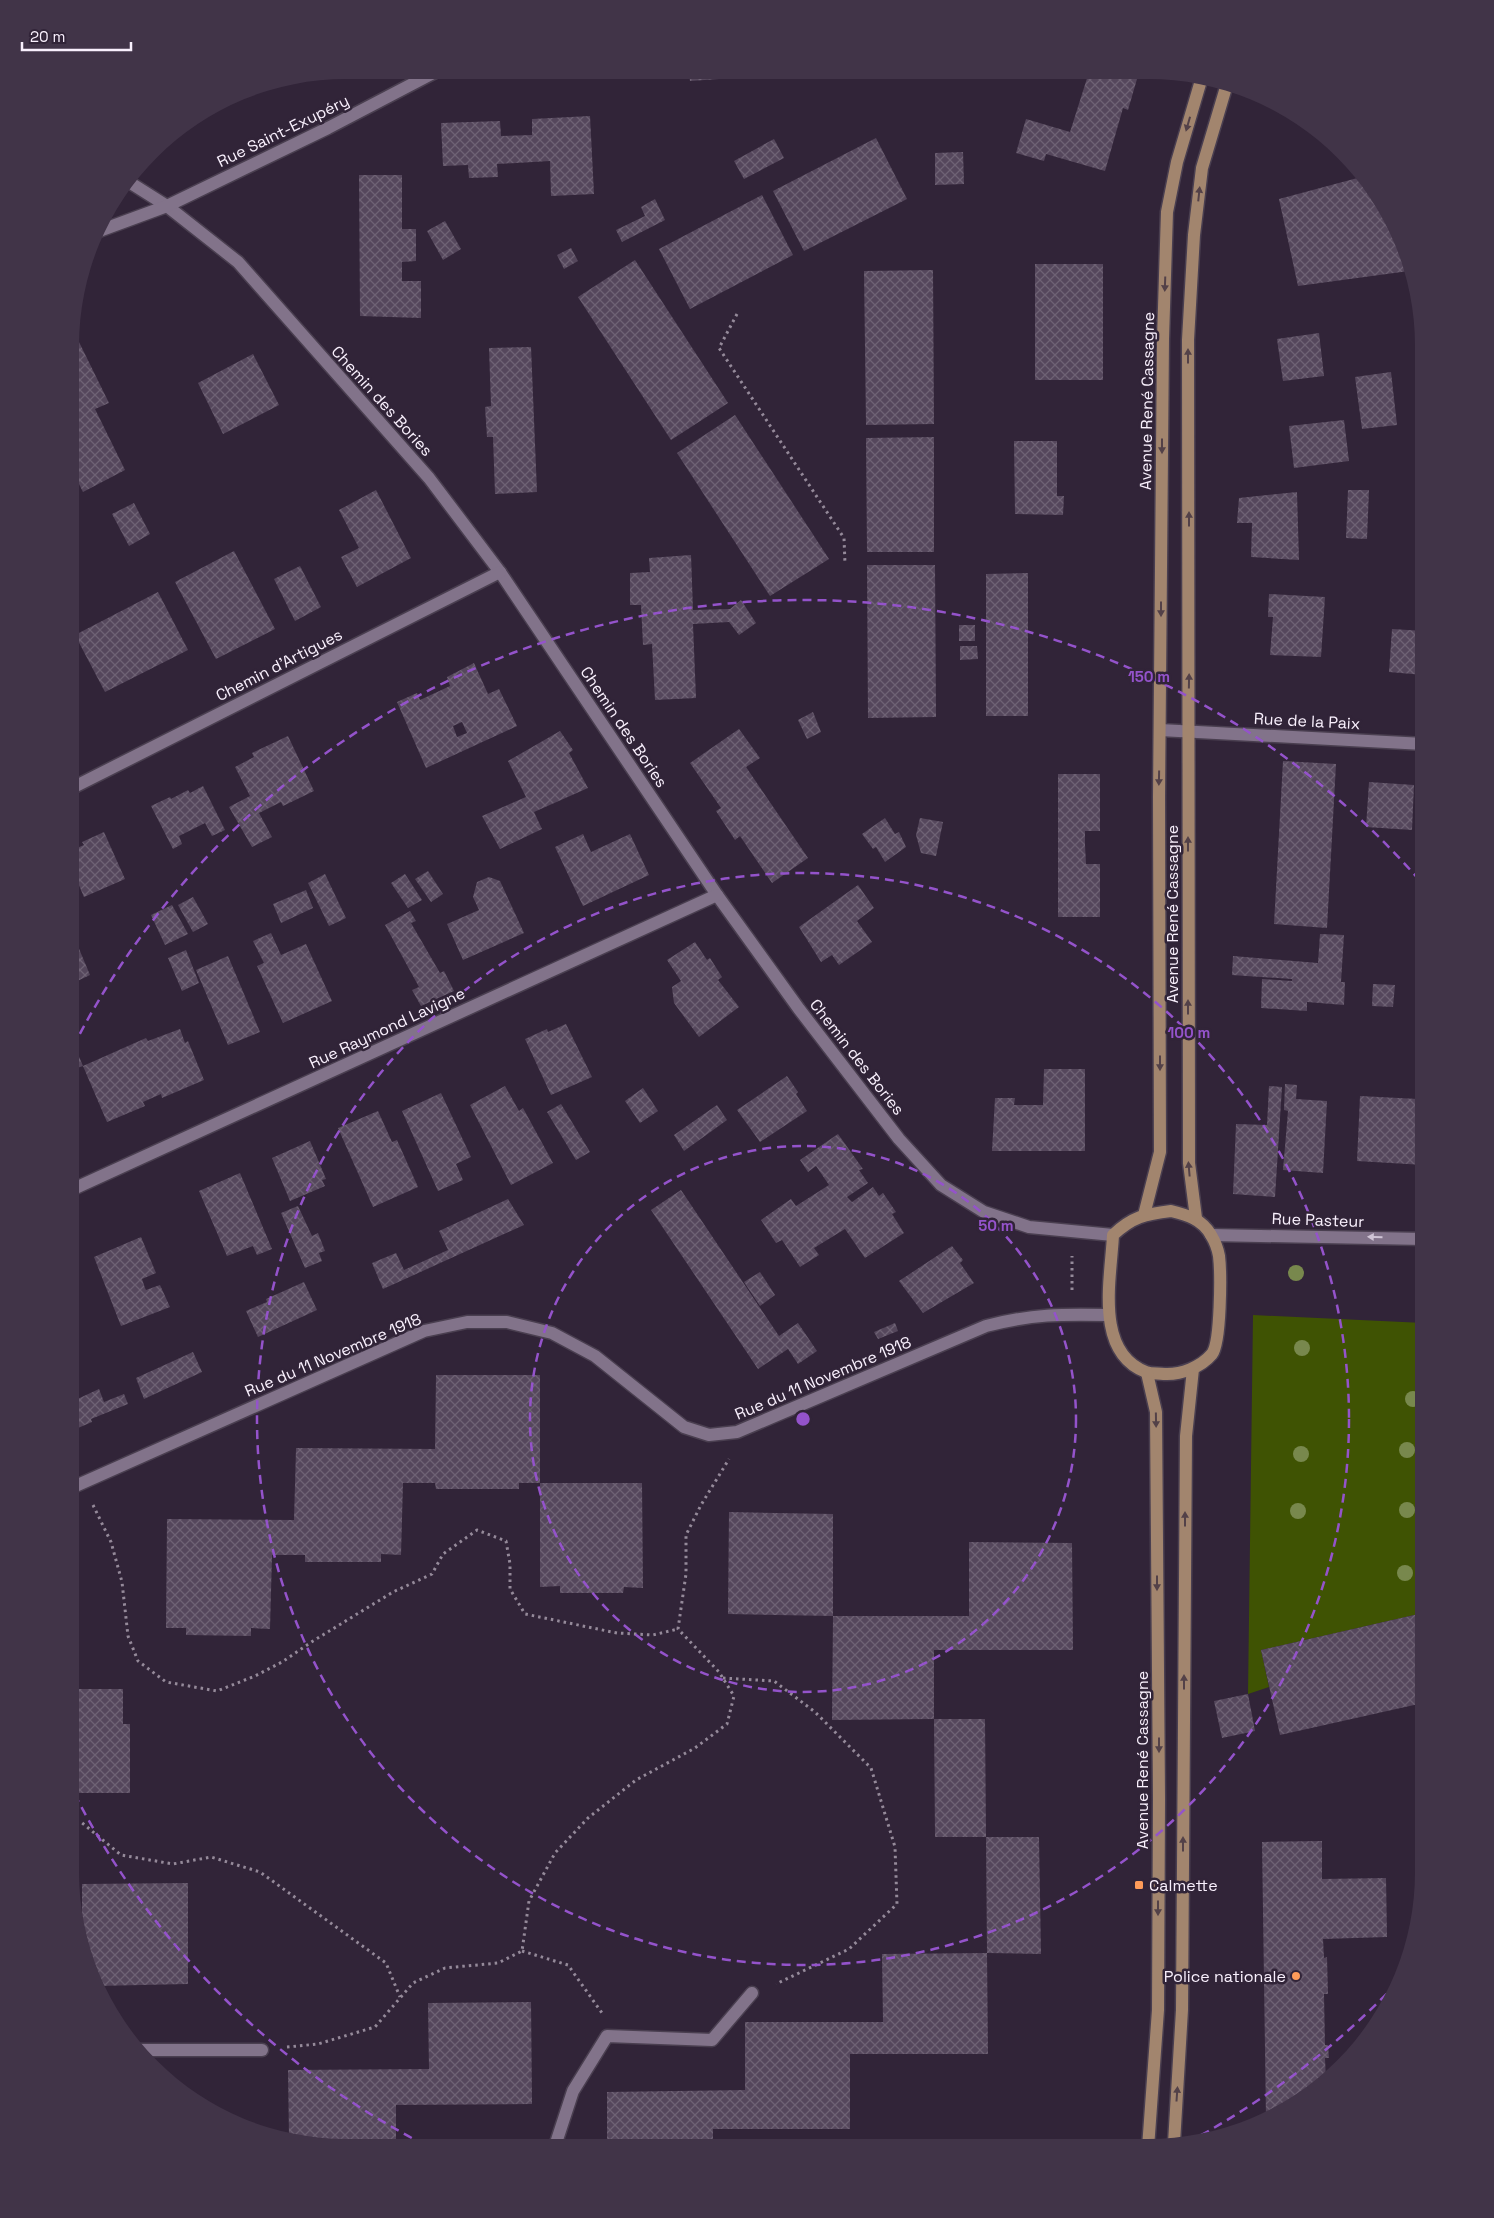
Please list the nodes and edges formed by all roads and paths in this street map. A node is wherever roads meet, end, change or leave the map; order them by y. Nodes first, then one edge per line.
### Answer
1 (422, 79) edge
2 (1200, 84) edge
3 (1225, 90) edge
4 (133, 185) edge
5 (167, 206) junction
6 (106, 229) edge
7 (737, 314) dead end
8 (845, 564) dead end
9 (500, 572) junction
10 (1160, 730) junction
11 (1188, 730) junction
12 (1415, 743) edge
13 (79, 784) edge
14 (717, 895) junction
15 (79, 1186) edge
16 (1144, 1215) junction
17 (1196, 1218) junction
18 (1072, 1230) junction
19 (1113, 1235) junction
20 (1211, 1235) junction
21 (1415, 1239) edge
22 (1071, 1313) junction
23 (1108, 1315) junction
24 (1193, 1369) junction
25 (1147, 1373) junction
26 (734, 1452) dead end
27 (79, 1484) edge
28 (79, 1490) edge
29 (678, 1629) junction
30 (723, 1678) junction
31 (79, 1821) edge
32 (522, 1951) junction
33 (752, 1993) joint
34 (400, 1997) junction
35 (607, 2036) junction
36 (147, 2050) edge
37 (262, 2050) joint
38 (1174, 2138) edge
39 (557, 2139) edge
40 (1149, 2139) edge

1 - 5 street, Rue Saint-Exupéry
2 -> 10 main road, Avenue René Cassagne
11 -> 3 main road, Avenue René Cassagne
4 - 5 street, Chemin des Bories
5 - 6 street, Rue Saint-Exupéry
5 - 9 street, Chemin des Bories
7 - 8 path
9 - 13 street, Chemin d'Artigues
9 - 14 street, Chemin des Bories
10 - 11 street
10 -> 16 main road, Avenue René Cassagne
11 - 12 street, Rue de la Paix
17 -> 11 main road, Avenue René Cassagne
14 - 15 street, Rue Raymond Lavigne
14 - 18 street, Chemin des Bories
16 - 17 main road
16 - 19 main road
17 - 20 main road
18 - 19 street, Chemin des Bories
18 - 22 path
19 - 23 main road
21 -> 20 street, Rue Pasteur
20 - 24 main road
22 - 23 street, Rue du 11 Novembre 1918
22 - 27 street, Rue du 11 Novembre 1918
23 - 25 main road
24 - 25 main road
38 -> 24 main road
25 -> 40 main road, Avenue René Cassagne
26 - 29 path
28 - 29 path
29 - 30 path
30 - 32 path
30 - 33 path
31 - 34 path
32 - 34 path
32 - 35 path
33 - 35 street
34 - 37 path
35 - 39 street
36 - 37 street

